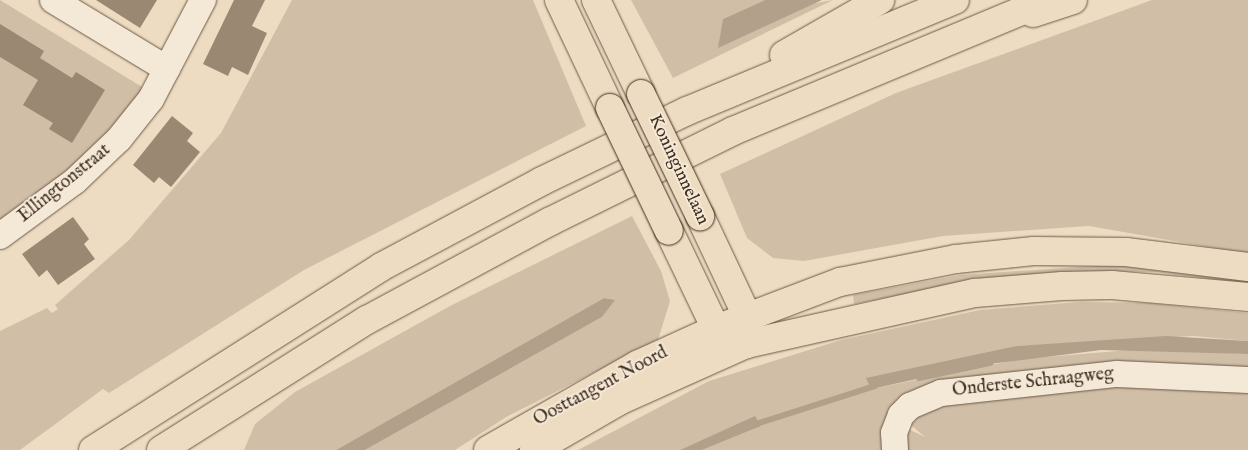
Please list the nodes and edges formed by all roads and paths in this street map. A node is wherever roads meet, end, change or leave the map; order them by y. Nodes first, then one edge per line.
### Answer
1 (53, 0) edge
2 (203, 0) edge
3 (559, 0) edge
4 (596, 0) edge
5 (880, 0) edge
6 (955, 0) edge
7 (1048, 0) edge
8 (1073, 0) edge
9 (939, 42) junction
10 (167, 70) junction
11 (687, 111) junction
12 (0, 236) edge
13 (1248, 267) edge
14 (1248, 297) edge
15 (747, 316) junction
16 (716, 329) junction
17 (746, 344) junction
18 (1248, 380) edge
19 (92, 450) edge
20 (161, 450) edge
21 (488, 450) edge
22 (534, 450) edge
23 (895, 450) edge

1 - 10 street
2 - 10 street, Ellingtonstraat
3 - 16 main road, Koninginnelaan, bridge
4 - 15 main road, Koninginnelaan, bridge
5 - 11 main road
6 - 11 main road
7 - 9 main road
8 - 9 main road
9 - 20 main road
10 - 12 street, Ellingtonstraat
11 - 19 main road
13 - 15 main road, Oosttangent Noord
14 - 17 main road, Oosttangent Noord
15 - 16 main road, Oosttangent Noord
15 - 17 main road, Koninginnelaan
16 - 17 main road
16 - 21 main road, Oosttangent Noord
17 - 22 main road, Oosttangent Noord
18 - 23 street, Onderste Schraagweg

